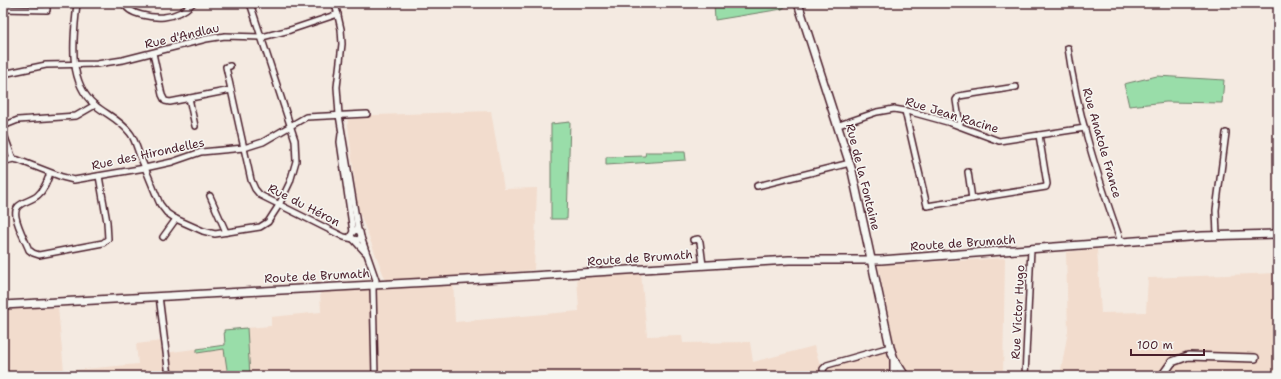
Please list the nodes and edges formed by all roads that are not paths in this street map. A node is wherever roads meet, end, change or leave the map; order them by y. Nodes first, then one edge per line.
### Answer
1 (47, 3) edge
2 (77, 3) edge
3 (124, 3) edge
4 (193, 3) edge
5 (250, 3) edge
6 (335, 3) edge
7 (798, 3) edge
8 (3, 9) edge
9 (338, 14) junction
10 (262, 37) junction
11 (1068, 48) dead end
12 (153, 53) junction
13 (76, 65) junction
14 (230, 66) dead end
15 (3, 74) edge
16 (1016, 87) dead end
17 (231, 90) junction
18 (189, 98) junction
19 (95, 105) junction
20 (905, 111) junction
21 (367, 114) dead end
22 (339, 115) junction
23 (839, 125) junction
24 (3, 126) edge
25 (195, 126) dead end
26 (960, 126) junction
27 (290, 127) junction
28 (1085, 128) junction
29 (3, 132) edge
30 (1226, 133) dead end
31 (1039, 135) junction
32 (244, 148) junction
33 (13, 159) junction
34 (3, 162) edge
35 (850, 163) junction
36 (145, 168) junction
37 (968, 172) dead end
38 (50, 173) junction
39 (99, 176) junction
40 (757, 186) dead end
41 (210, 196) dead end
42 (972, 199) junction
43 (279, 205) junction
44 (176, 219) junction
45 (226, 232) junction
46 (1278, 234) edge
47 (354, 235) junction
48 (1217, 235) junction
49 (163, 237) dead end
50 (693, 240) dead end
51 (1121, 242) junction
52 (1031, 249) junction
53 (366, 253) junction
54 (872, 260) junction
55 (703, 265) junction
56 (374, 284) junction
57 (159, 296) junction
58 (3, 305) edge
59 (890, 347) junction
60 (1255, 358) dead end
61 (894, 359) junction
62 (169, 376) edge
63 (375, 376) edge
64 (824, 376) edge
65 (892, 376) edge
66 (905, 376) edge
67 (1025, 376) edge
68 (1162, 376) edge

1 - 8 street
2 - 13 street
3 - 4 street
5 - 10 street
6 - 9 street
7 - 23 main road, Rue de la Fontaine
9 - 10 street, Rue d'Andlau
9 - 22 street
10 - 12 street, Rue d'Andlau
10 - 27 street
11 - 28 street, Rue Anatole France
12 - 13 street, Rue d'Andlau
12 - 18 street
13 - 15 street, Rue d'Andlau
13 - 19 street
14 - 17 street, Rue du Héron
16 - 26 street
17 - 18 street
17 - 32 street, Rue du Héron
18 - 25 street
19 - 24 street
19 - 36 street
20 - 23 street, Rue Jean Racine
20 - 26 street, Rue Jean Racine
20 - 42 street
21 - 22 street, Rue des Hirondelles
22 - 27 street, Rue des Hirondelles
22 - 47 street
23 - 35 main road, Rue de la Fontaine
26 - 31 street, Rue Jean Racine
27 - 32 street, Rue des Hirondelles
27 - 43 street
28 - 31 street, Rue Jean Racine
28 - 51 street, Rue Anatole France
29 - 33 street
30 - 48 street
31 - 42 street
32 - 36 street, Rue des Hirondelles
32 - 43 street, Rue du Héron
33 - 34 street
33 - 38 street, Rue des Hirondelles
35 - 40 street
35 - 54 main road, Rue de la Fontaine
36 - 39 street, Rue des Hirondelles
36 - 44 street
37 - 42 street
38 - 39 street, Rue des Hirondelles
38 - 39 street
41 - 45 street
43 - 45 street
43 - 47 street, Rue du Héron
44 - 45 street
44 - 49 street
46 - 48 main road, Route de Brumath
47 - 53 street
47 - 53 street
48 - 51 main road, Route de Brumath
50 - 55 street
51 - 52 main road, Route de Brumath
52 - 54 main road, Route de Brumath
52 - 67 street, Rue Victor Hugo
53 - 56 street
54 - 55 main road, Route de Brumath
54 - 59 main road, Rue de la Fontaine
55 - 56 main road, Route de Brumath
56 - 57 main road, Route de Brumath
56 - 63 street
57 - 58 main road, Route de Brumath
57 - 62 street
59 - 61 main road, Rue de la Fontaine
59 - 64 street
60 - 68 main road
61 - 65 main road, Rue de la Fontaine
61 - 66 main road, Rue de la Fontaine

